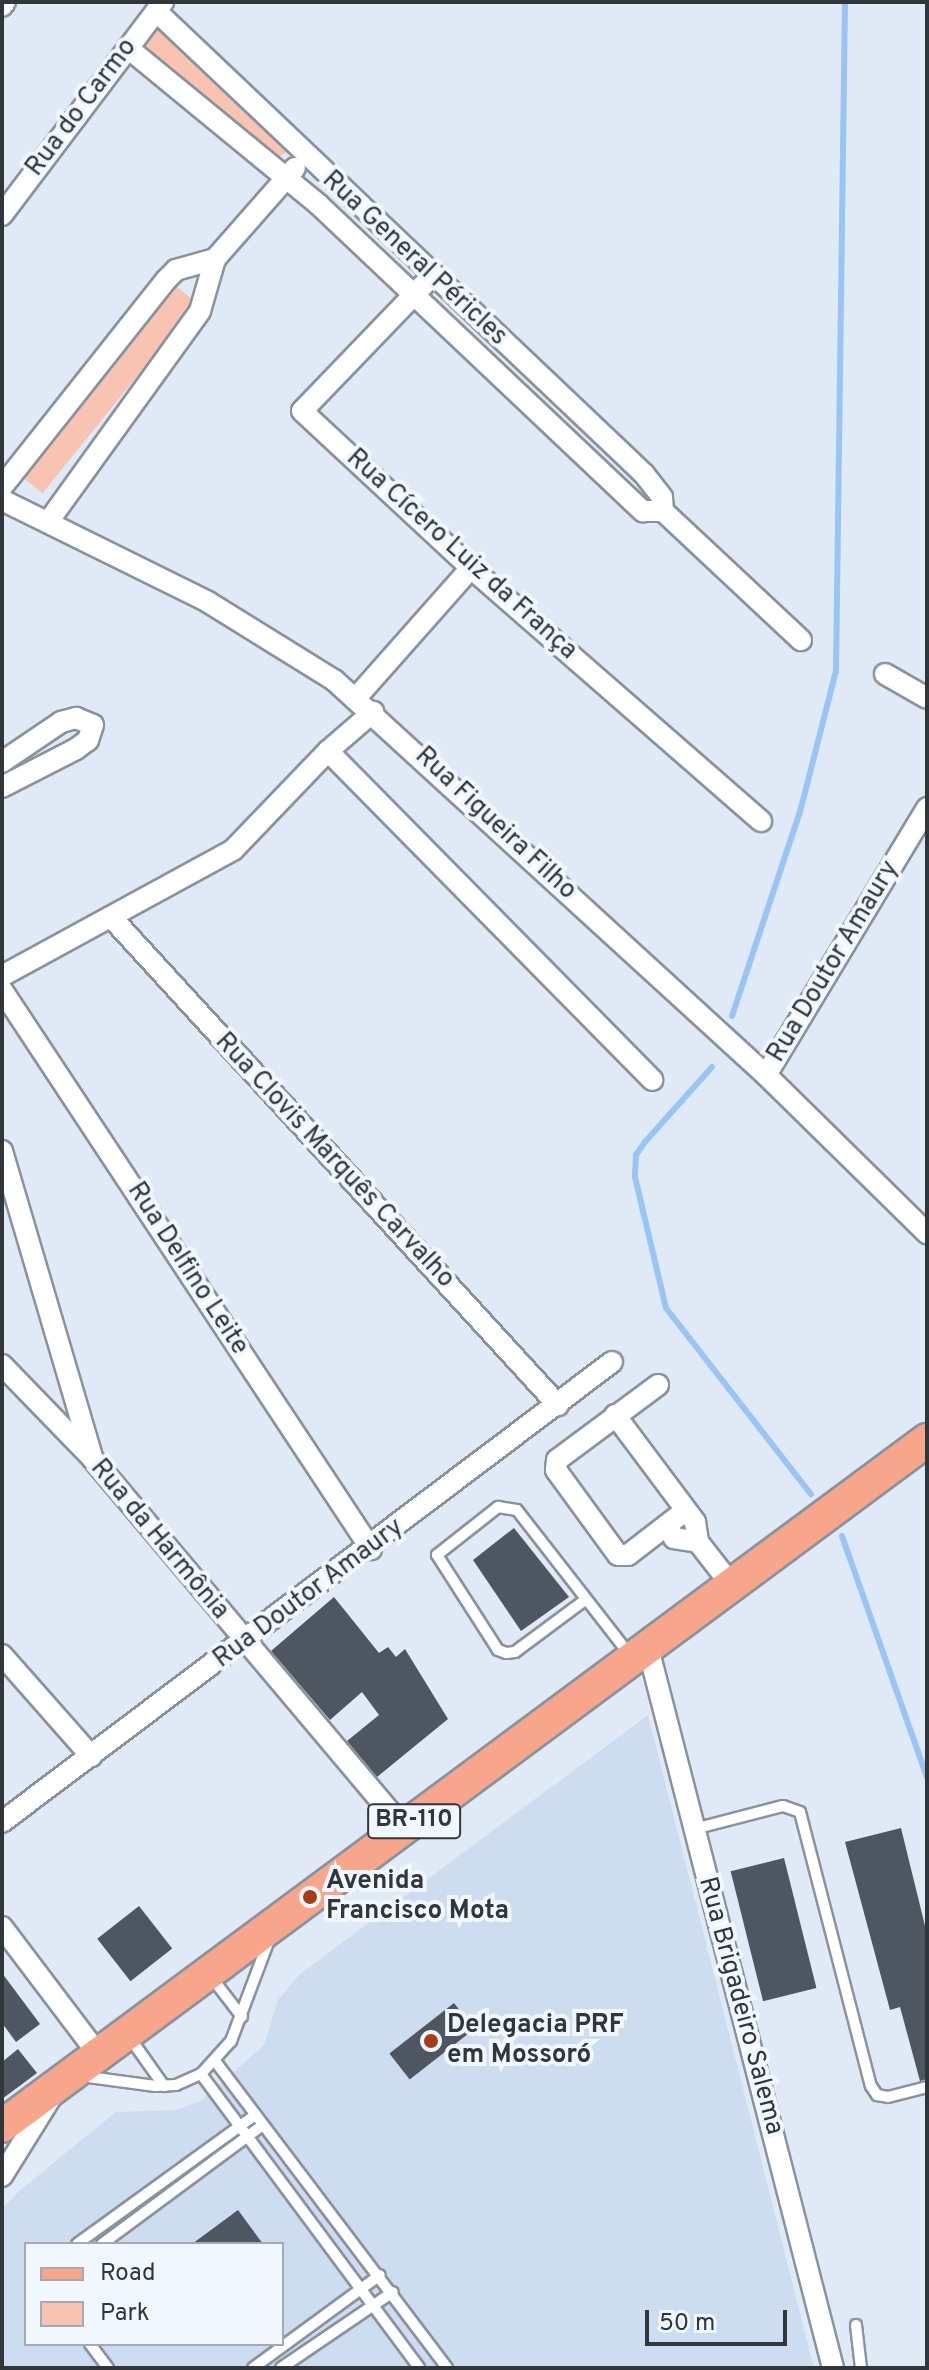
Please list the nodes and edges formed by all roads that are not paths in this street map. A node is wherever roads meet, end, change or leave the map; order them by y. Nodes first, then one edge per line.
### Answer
1 (159, 7) edge
2 (128, 48) junction
3 (304, 156) junction
4 (287, 177) junction
5 (2, 215) edge
6 (215, 259) junction
7 (432, 276) junction
8 (416, 295) junction
9 (2, 487) edge
10 (2, 500) edge
11 (663, 511) junction
12 (48, 522) junction
13 (471, 568) junction
14 (801, 640) dead end
15 (885, 674) dead end
16 (356, 698) junction
17 (927, 698) edge
18 (373, 712) junction
19 (328, 751) junction
20 (2, 762) edge
21 (2, 787) edge
22 (927, 808) edge
23 (761, 821) dead end
24 (111, 917) junction
25 (2, 976) edge
26 (2, 990) edge
27 (766, 1075) junction
28 (652, 1080) dead end
29 (2, 1151) edge
30 (924, 1223) edge
31 (612, 1362) dead end
32 (2, 1365) edge
33 (658, 1385) dead end
34 (558, 1405) junction
35 (615, 1415) junction
36 (927, 1440) edge
37 (92, 1458) junction
38 (685, 1511) junction
39 (667, 1526) junction
40 (698, 1542) junction
41 (371, 1549) junction
42 (730, 1583) junction
43 (585, 1600) junction
44 (244, 1643) junction
45 (638, 1650) junction
46 (2, 1655) edge
47 (91, 1756) junction
48 (2, 1822) edge
49 (404, 1829) junction
50 (694, 1829) junction
51 (274, 1924) junction
52 (2, 1927) edge
53 (208, 1973) junction
54 (242, 2017) junction
55 (126, 2033) junction
56 (98, 2054) junction
57 (215, 2061) junction
58 (201, 2074) junction
59 (66, 2078) junction
60 (164, 2086) junction
61 (927, 2087) edge
62 (255, 2115) junction
63 (241, 2125) junction
64 (263, 2125) junction
65 (2, 2126) edge
66 (249, 2136) junction
67 (184, 2167) junction
68 (2, 2176) edge
69 (192, 2178) junction
70 (80, 2242) edge
71 (105, 2242) edge
72 (380, 2275) junction
73 (361, 2290) junction
74 (393, 2292) junction
75 (374, 2306) junction
76 (856, 2325) dead end
77 (92, 2346) edge
78 (268, 2364) edge
79 (108, 2368) edge
80 (253, 2368) edge
81 (281, 2368) edge
82 (419, 2368) edge
83 (447, 2368) edge
84 (833, 2368) edge
85 (861, 2368) edge

1 - 2 street, Rua do Carmo
1 - 3 street, Rua General Péricles
2 - 4 street, Rua General Péricles
2 - 5 street, Rua do Carmo
3 - 4 street
3 - 7 street, Rua General Péricles
4 - 6 street
4 - 8 street, Rua General Péricles
6 - 9 street
6 - 12 street
7 - 8 street, Rua Cícero Luiz da França
7 - 11 street, Rua General Péricles
8 - 11 street, Rua General Péricles
8 - 13 street, Rua Cícero Luiz da França
10 - 12 street, Rua Figueira Filho
11 - 14 street, Rua General Péricles
12 - 16 street, Rua Figueira Filho
13 - 16 street
13 - 23 street, Rua Cícero Luiz da França
15 - 17 street
16 - 18 street, Rua Figueira Filho
18 - 19 street
18 - 27 street, Rua Figueira Filho
19 - 24 street
19 - 28 street
20 - 21 street
22 - 27 street, Rua Doutor Amaury
24 - 25 street
24 - 34 street, Rua Clovis Marquês Carvalho
26 - 41 street, Rua Delfino Leite
27 - 30 street, Rua Figueira Filho
29 - 37 street
31 - 34 street, Rua Doutor Amaury
32 - 37 street, Rua da Harmônia
33 - 35 street
34 - 41 street, Rua Doutor Amaury
35 - 38 street
35 - 39 street
36 - 42 main road, BR-110
37 - 44 street, Rua da Harmônia
38 - 39 street
38 - 40 street
39 - 40 street
40 - 42 street
41 - 44 street, Rua Doutor Amaury
42 - 45 main road, BR-110
43 - 43 lane
43 - 45 lane
44 - 47 street, Rua Doutor Amaury
44 - 49 street, Rua da Harmônia
45 - 49 main road, BR-110
45 - 50 street, Rua Brigadeiro Salema
46 - 47 street
47 - 48 street, Rua Doutor Amaury
49 - 51 main road, BR-110
50 - 61 lane
50 - 84 street, Rua Brigadeiro Salema
51 - 53 main road, BR-110
51 - 54 lane
52 - 56 street
53 - 54 lane
53 - 55 main road, BR-110
54 - 57 lane
55 - 56 main road, BR-110
55 - 60 lane
56 - 59 main road, BR-110
57 - 58 lane
57 - 62 lane
58 - 60 lane
58 - 63 lane
59 - 60 lane
59 - 65 main road, BR-110
59 - 68 street
62 - 63 lane
62 - 64 lane
63 - 66 lane
63 - 67 lane
64 - 66 lane
64 - 72 lane
66 - 69 lane
66 - 73 lane
67 - 69 lane
67 - 70 lane
69 - 71 lane
72 - 73 lane
72 - 74 lane
73 - 75 lane
73 - 78 lane
74 - 75 lane
74 - 83 lane
75 - 81 lane
75 - 82 lane
76 - 85 lane
77 - 79 lane
78 - 80 lane

